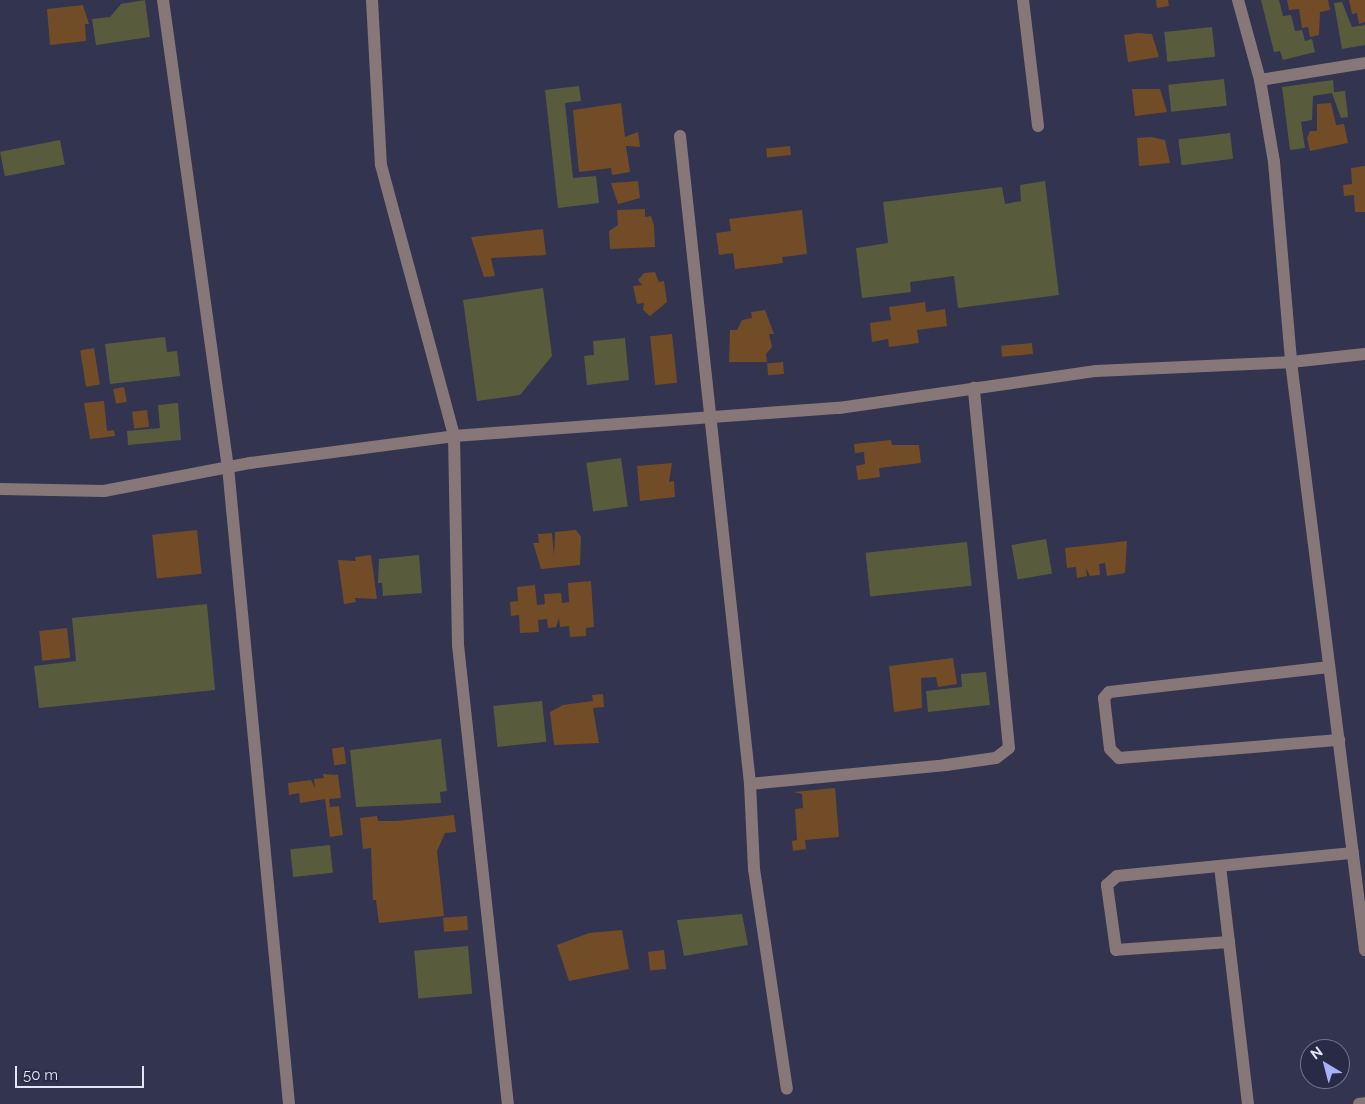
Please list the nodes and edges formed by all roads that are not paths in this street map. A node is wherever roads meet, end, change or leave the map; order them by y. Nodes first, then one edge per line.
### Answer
1 (163, 0) edge
2 (372, 0) edge
3 (1022, 0) edge
4 (1238, 0) edge
5 (1365, 63) edge
6 (1260, 80) junction
7 (1038, 126) dead end
8 (680, 136) dead end
9 (1365, 354) edge
10 (1291, 362) junction
11 (974, 388) junction
12 (710, 418) junction
13 (454, 436) junction
14 (228, 467) junction
15 (0, 489) edge
16 (1329, 667) junction
17 (1339, 740) junction
18 (750, 784) junction
19 (1353, 853) junction
20 (1220, 866) junction
21 (1229, 942) junction
22 (1365, 950) edge
23 (786, 1089) dead end
24 (1365, 1103) edge
25 (288, 1104) edge
26 (508, 1104) edge
27 (1248, 1104) edge
28 (1359, 1104) edge

1 - 14 street
2 - 13 street
3 - 7 street
4 - 6 street
5 - 6 street
6 - 10 street
8 - 12 street
9 - 10 street
10 - 11 street
10 - 16 street
11 - 12 street
11 - 18 street
12 - 13 street
12 - 18 street
13 - 14 street
13 - 26 street
14 - 15 street
14 - 25 street
16 - 17 street
16 - 17 street
17 - 19 street
18 - 23 street
19 - 20 street
19 - 22 street
20 - 21 street
20 - 21 street
21 - 27 street
24 - 28 street

